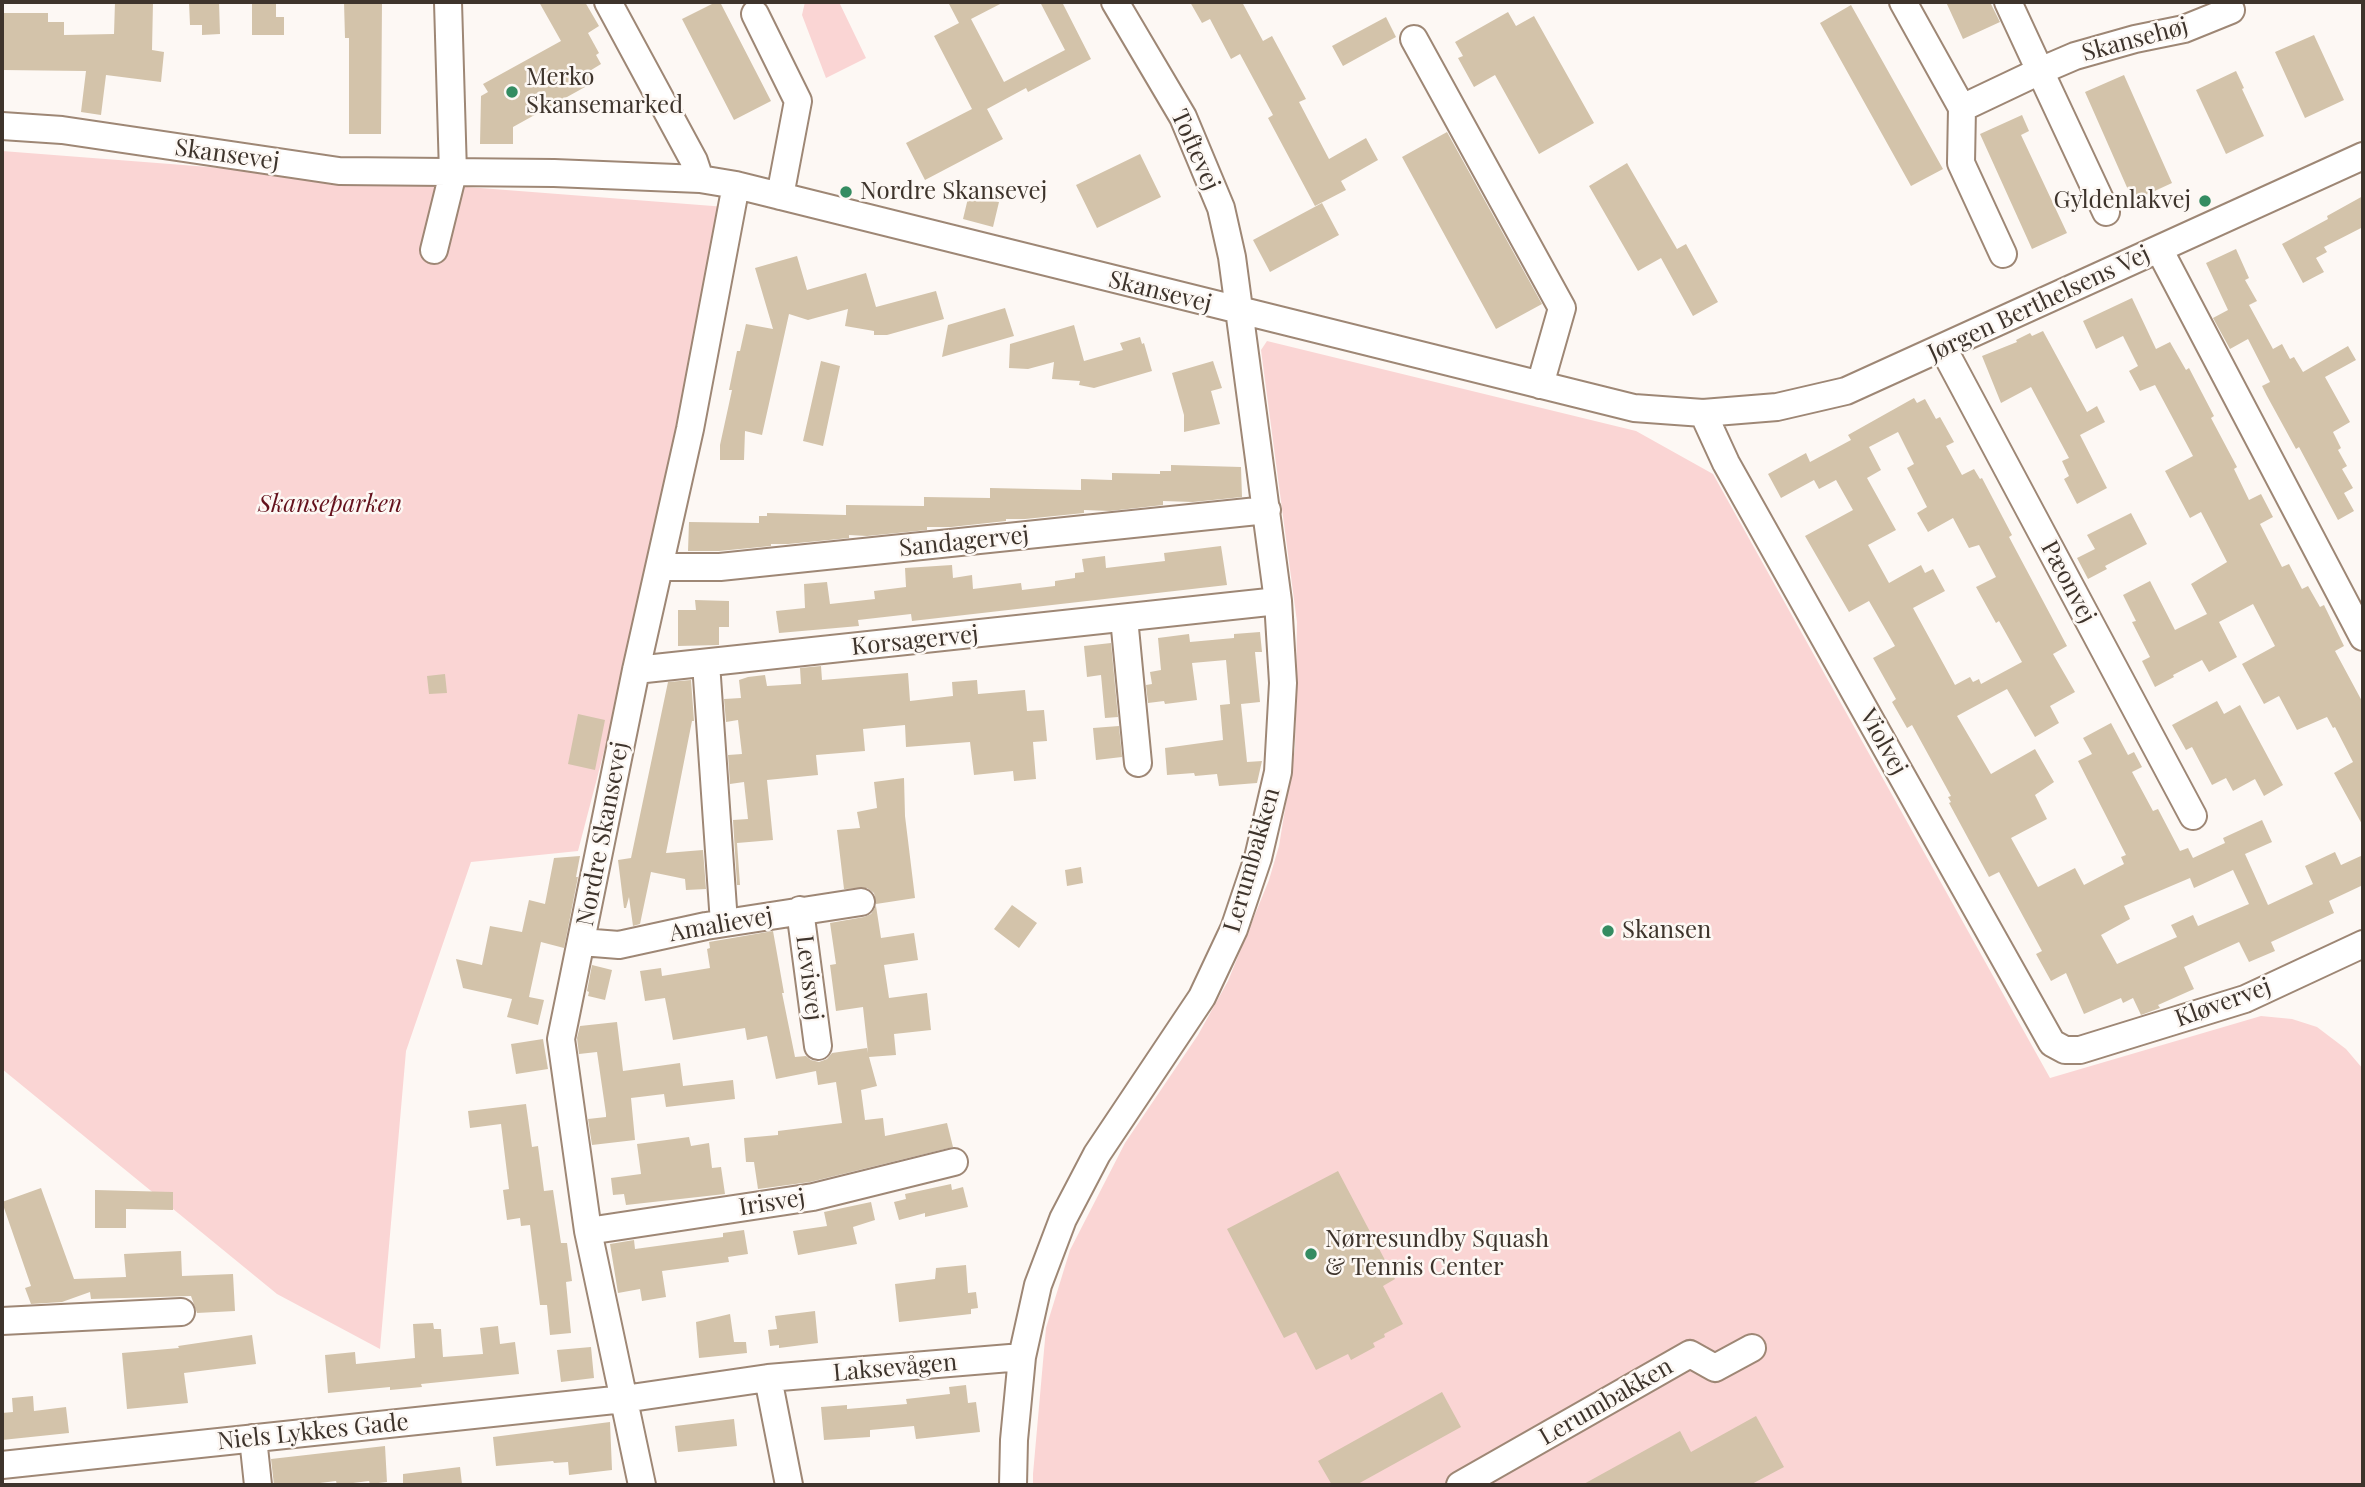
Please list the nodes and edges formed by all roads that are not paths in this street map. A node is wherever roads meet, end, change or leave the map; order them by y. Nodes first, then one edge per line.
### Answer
1 (449, 2) edge
2 (608, 2) edge
3 (1115, 2) edge
4 (1903, 2) edge
5 (2008, 2) edge
6 (2235, 4) edge
7 (755, 14) dead end
8 (1414, 39) dead end
9 (2040, 71) junction
10 (1962, 108) junction
11 (2, 126) edge
12 (2363, 156) edge
13 (453, 173) junction
14 (700, 180) junction
15 (736, 185) junction
16 (780, 196) junction
17 (2106, 212) dead end
18 (2159, 249) junction
19 (434, 250) dead end
20 (2003, 254) dead end
21 (1238, 312) junction
22 (1943, 348) junction
23 (1540, 385) junction
24 (1703, 413) junction
25 (1267, 510) junction
26 (660, 567) junction
27 (1278, 601) junction
28 (1124, 618) junction
29 (2363, 637) edge
30 (706, 663) junction
31 (636, 670) junction
32 (1138, 763) dead end
33 (2193, 816) dead end
34 (862, 902) dead end
35 (800, 910) junction
36 (724, 923) junction
37 (581, 942) junction
38 (2363, 944) edge
39 (818, 1046) dead end
40 (2080, 1050) joint
41 (954, 1162) dead end
42 (588, 1231) junction
43 (181, 1311) dead end
44 (2, 1321) edge
45 (1752, 1348) dead end
46 (1022, 1357) junction
47 (768, 1378) junction
48 (624, 1399) junction
49 (253, 1437) junction
50 (2, 1465) edge
51 (258, 1485) edge
52 (642, 1485) edge
53 (789, 1485) edge
54 (1013, 1485) edge
55 (1460, 1485) edge

1 - 13 street
2 - 14 street
3 - 21 street, Toftevej
4 - 10 street
5 - 9 street
6 - 9 street, Skansehøj
7 - 16 street
8 - 23 street
9 - 10 street, Skansehøj
9 - 17 street
10 - 20 street
11 - 13 street, Skansevej
12 - 18 street, Jørgen Berthelsens Vej
13 - 14 street, Skansevej
13 - 19 street
14 - 15 street, Skansevej
15 - 16 street, Skansevej
15 - 26 street, Nordre Skansevej
16 - 21 street, Skansevej
18 - 22 street, Jørgen Berthelsens Vej
18 - 29 street
21 - 23 street, Skansevej
21 - 25 street, Lerumbakken
22 - 24 street, Jørgen Berthelsens Vej
22 - 33 street, Pæonvej
23 - 24 street, Skansevej
24 - 40 street, Violvej
25 - 26 street, Sandagervej
25 - 27 street, Lerumbakken
26 - 31 street, Nordre Skansevej
27 - 28 street, Korsagervej
27 - 46 street, Lerumbakken
28 - 30 street, Korsagervej
28 - 32 street
30 - 31 street, Korsagervej
30 - 36 street
31 - 37 street, Nordre Skansevej
34 - 35 street, Amalievej
35 - 36 street, Amalievej
35 - 39 street, Levisvej
36 - 37 street, Amalievej
37 - 42 street, Nordre Skansevej
38 - 40 street, Kløvervej
41 - 42 street, Irisvej
42 - 48 street, Nordre Skansevej
43 - 44 street
45 - 55 street, Lerumbakken
46 - 47 street, Laksevågen
46 - 54 street, Lerumbakken
47 - 48 street, Laksevågen
47 - 53 street
48 - 49 street, Niels Lykkes Gade
48 - 52 street, Nordre Skansevej
49 - 50 street, Niels Lykkes Gade
49 - 51 street

